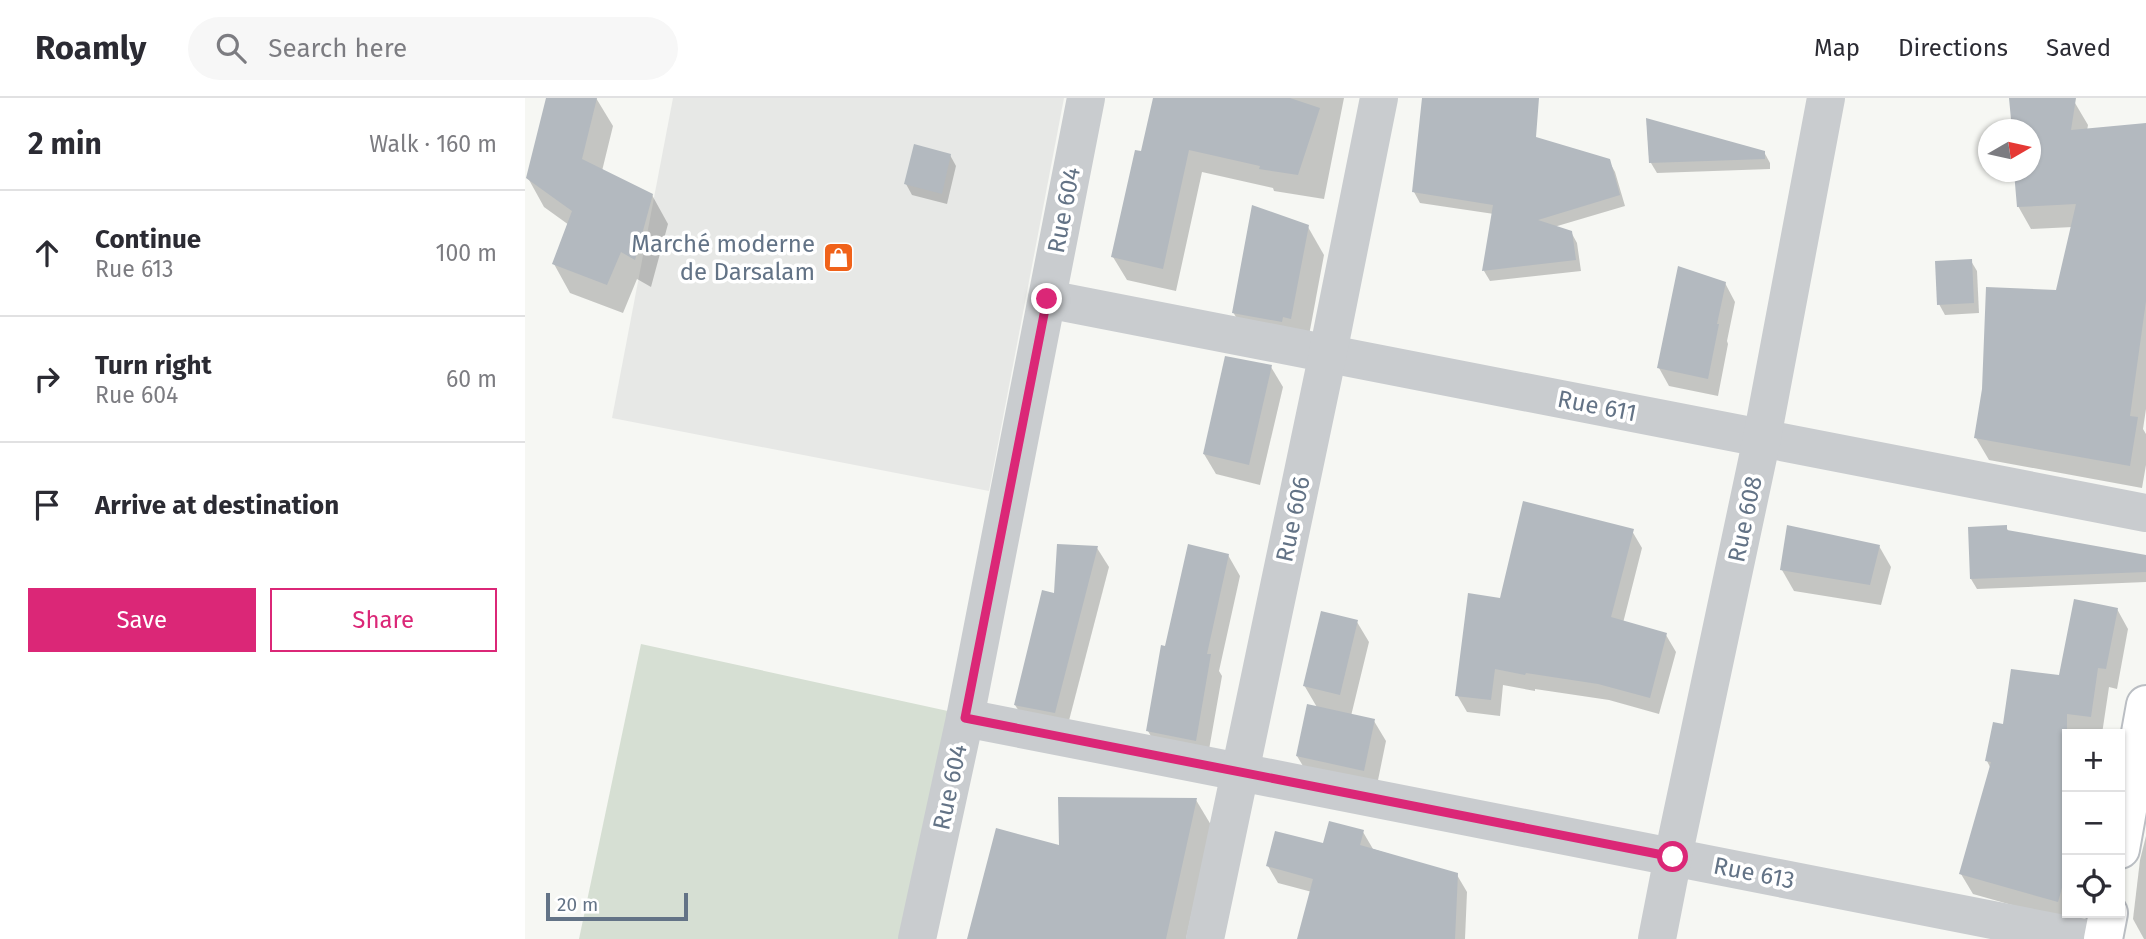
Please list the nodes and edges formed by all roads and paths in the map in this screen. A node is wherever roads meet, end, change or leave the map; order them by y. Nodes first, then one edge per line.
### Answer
1 (1086, 98) edge
2 (1379, 98) edge
3 (1826, 98) edge
4 (1047, 299) junction
5 (1328, 353) junction
6 (1762, 438) junction
7 (2146, 513) edge
8 (2146, 705) edge
9 (965, 718) junction
10 (1240, 772) junction
11 (2125, 821) edge
12 (1673, 857) junction
13 (2107, 918) edge
14 (917, 939) edge
15 (1205, 939) edge
16 (1657, 939) edge
17 (2089, 939) edge
18 (2103, 939) edge

1 - 4 street, Rue 604
2 - 5 street, Rue 606
3 - 6 street, Rue 608
4 - 5 street, Rue 611
4 - 9 street, Rue 604
5 - 6 street, Rue 611
5 - 10 street, Rue 606
6 - 7 street, Rue 611
6 - 12 street, Rue 608
8 - 11 street
9 - 10 street, Rue 613
9 - 14 street, Rue 604
10 - 12 street, Rue 613
10 - 15 street, Rue 606
12 - 16 street, Rue 608
12 - 17 street, Rue 613
13 - 18 street

